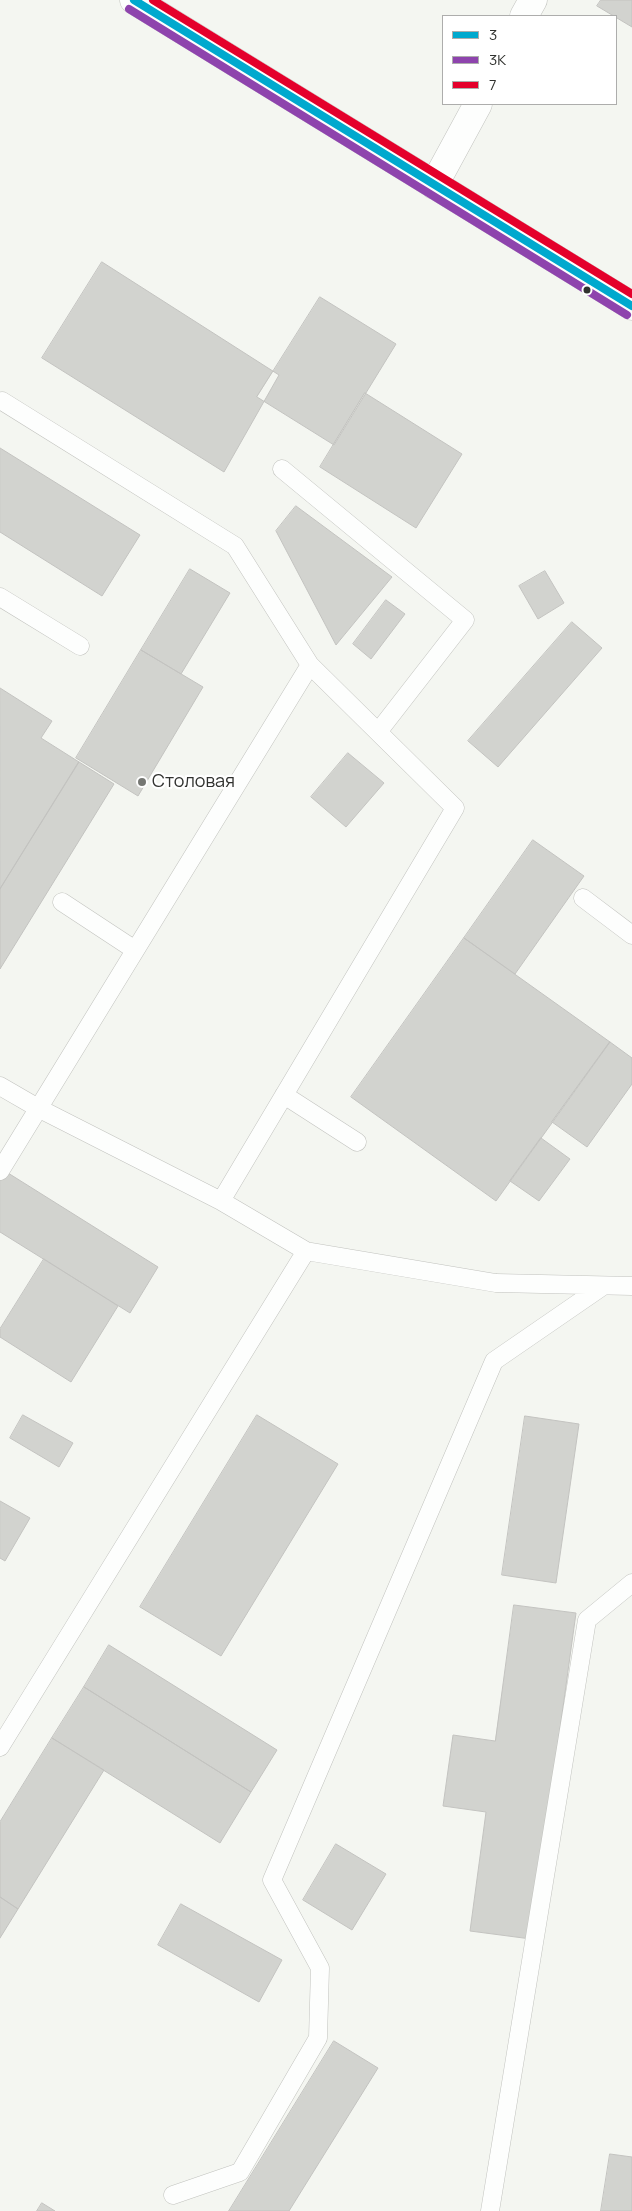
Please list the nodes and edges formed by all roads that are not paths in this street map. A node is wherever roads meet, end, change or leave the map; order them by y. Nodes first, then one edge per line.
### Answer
1 (134, 0) edge
2 (533, 0) edge
3 (525, 15) edge
4 (477, 105) edge
5 (434, 185) junction
6 (632, 306) edge
7 (2, 401) dead end
8 (282, 469) dead end
9 (0, 597) edge
10 (80, 646) dead end
11 (310, 665) junction
12 (378, 732) junction
13 (583, 898) dead end
14 (62, 902) dead end
15 (632, 935) edge
16 (135, 950) junction
17 (0, 1086) edge
18 (284, 1095) junction
19 (38, 1108) junction
20 (357, 1142) dead end
21 (0, 1171) edge
22 (221, 1201) junction
23 (306, 1251) junction
24 (603, 1286) junction
25 (632, 1286) edge
26 (632, 1583) edge
27 (0, 1747) edge
28 (173, 2195) dead end
29 (490, 2211) edge

1 - 5 main road
2 - 3 main road
4 - 5 main road
5 - 6 main road
7 - 11 lane
8 - 12 lane
9 - 10 lane
11 - 12 lane
11 - 16 lane
12 - 18 lane
13 - 15 lane
14 - 16 lane
16 - 19 lane
17 - 19 lane
18 - 20 lane
18 - 22 lane
19 - 21 lane
19 - 22 lane
22 - 23 lane
23 - 24 lane
23 - 27 lane
24 - 25 lane
24 - 28 lane
26 - 29 lane

